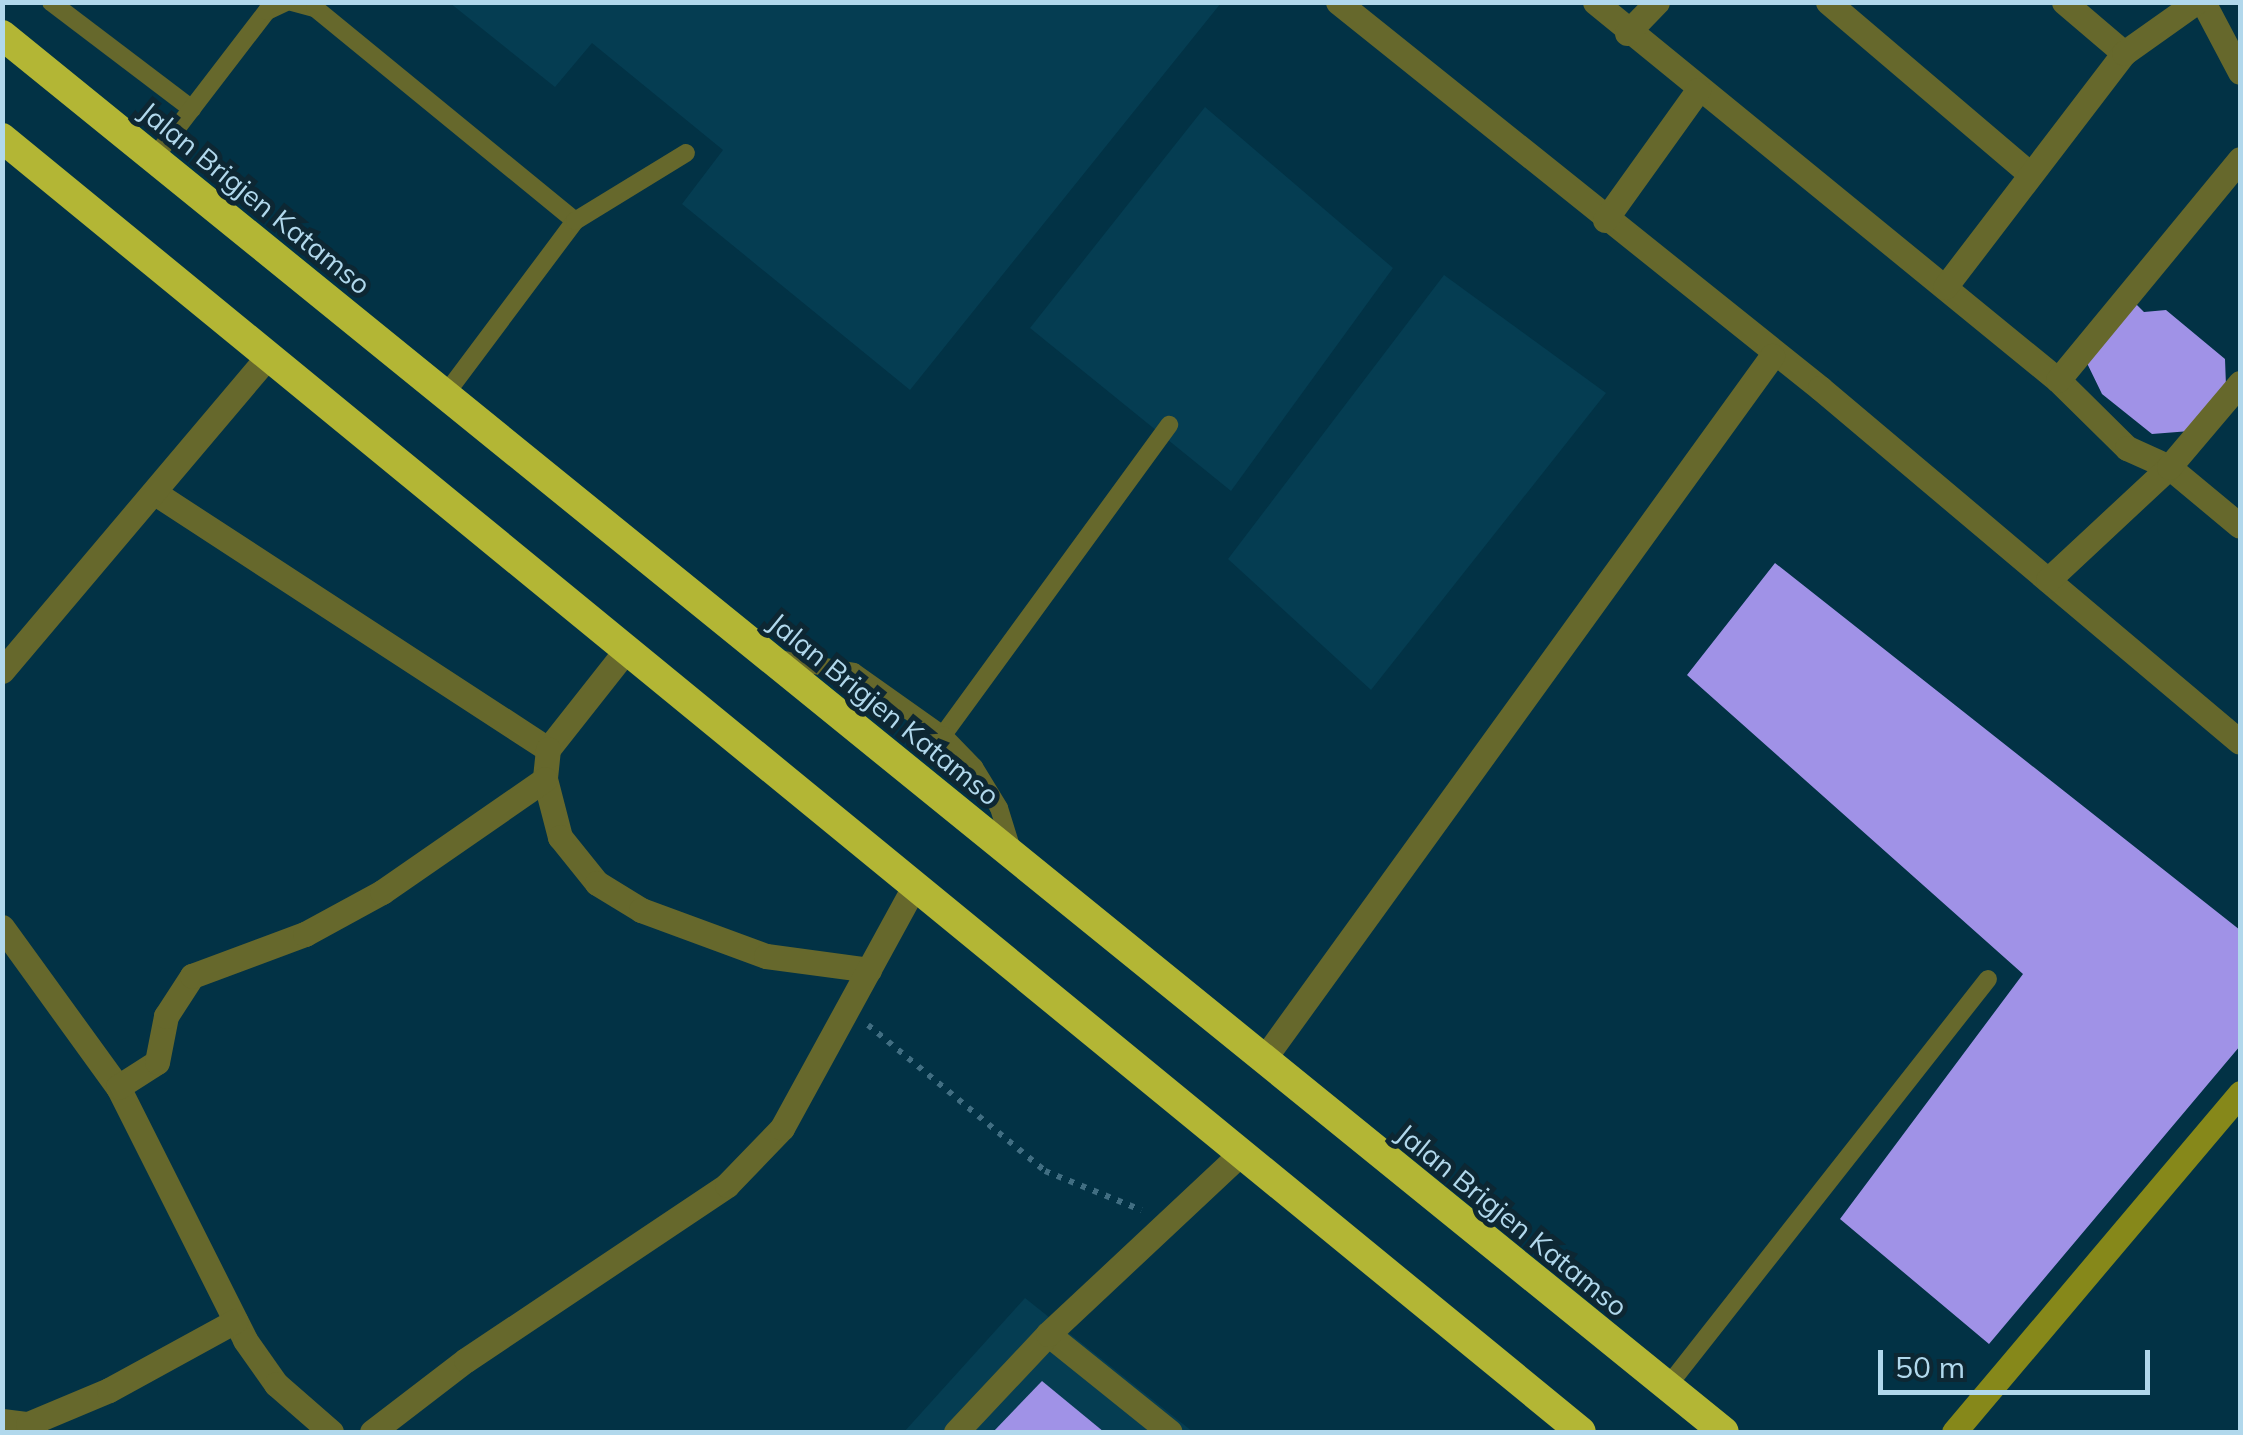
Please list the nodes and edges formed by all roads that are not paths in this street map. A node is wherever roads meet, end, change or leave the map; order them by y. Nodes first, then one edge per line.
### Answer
1 (51, 2) edge
2 (289, 2) edge
3 (1338, 2) edge
4 (1594, 2) edge
5 (1657, 2) edge
6 (1828, 2) edge
7 (2064, 2) edge
8 (2200, 2) edge
9 (1627, 33) junction
10 (2, 35) edge
11 (2124, 54) junction
12 (2240, 72) edge
13 (1698, 90) junction
14 (192, 109) junction
15 (2, 138) edge
16 (686, 153) dead end
17 (154, 158) junction
18 (2240, 159) edge
19 (2030, 174) junction
20 (1605, 220) junction
21 (575, 221) junction
22 (1945, 287) junction
23 (268, 356) junction
24 (1772, 356) junction
25 (2058, 380) junction
26 (2240, 383) edge
27 (445, 395) junction
28 (1170, 425) dead end
29 (2170, 467) junction
30 (155, 492) junction
31 (2240, 526) edge
32 (2048, 580) junction
33 (627, 649) junction
34 (768, 658) junction
35 (2, 671) edge
36 (943, 735) junction
37 (2240, 742) edge
38 (548, 749) junction
39 (545, 779) junction
40 (1014, 855) junction
41 (915, 886) junction
42 (2, 928) edge
43 (869, 970) junction
44 (1988, 979) dead end
45 (1264, 1060) junction
46 (118, 1087) junction
47 (2240, 1093) edge
48 (1240, 1155) junction
49 (236, 1321) junction
50 (1048, 1334) junction
51 (1667, 1386) junction
52 (17, 1426) edge
53 (331, 1432) edge
54 (372, 1432) edge
55 (956, 1432) edge
56 (1170, 1432) edge
57 (1581, 1432) edge
58 (1724, 1432) edge
59 (1954, 1432) edge

1 - 14 lane
2 - 14 lane
2 - 21 lane
3 - 20 street
4 - 9 street
5 - 9 street
6 - 19 street
7 - 11 street
8 - 11 street
8 - 12 street
9 - 13 street
10 - 17 highway, Jalan Brigjen Katamso
11 - 19 street
13 - 20 street
13 - 22 street
14 - 17 lane
15 - 23 highway
16 - 21 lane
17 - 27 highway, Jalan Brigjen Katamso
18 - 25 street
19 - 22 street
20 - 24 street
21 - 27 lane
22 - 25 street
23 - 30 street
23 - 33 highway
24 - 32 street
24 - 45 street
25 - 29 street
26 - 29 street
27 - 34 highway, Jalan Brigjen Katamso
28 - 36 lane
29 - 31 street
29 - 32 street
30 - 35 street
30 - 38 street
32 - 37 street
33 - 38 street
33 - 41 highway
34 - 36 lane
34 - 40 highway, Jalan Brigjen Katamso
36 - 40 lane
38 - 39 street
39 - 43 street
39 - 46 street
40 - 45 highway, Jalan Brigjen Katamso
41 - 43 street
41 - 48 highway
42 - 46 street
43 - 54 street
44 - 51 lane
45 - 51 highway, Jalan Brigjen Katamso
46 - 49 street
47 - 59 street
48 - 50 street
48 - 57 highway
49 - 52 street
49 - 53 street
50 - 55 street
50 - 56 street
51 - 58 highway, Jalan Brigjen Katamso

